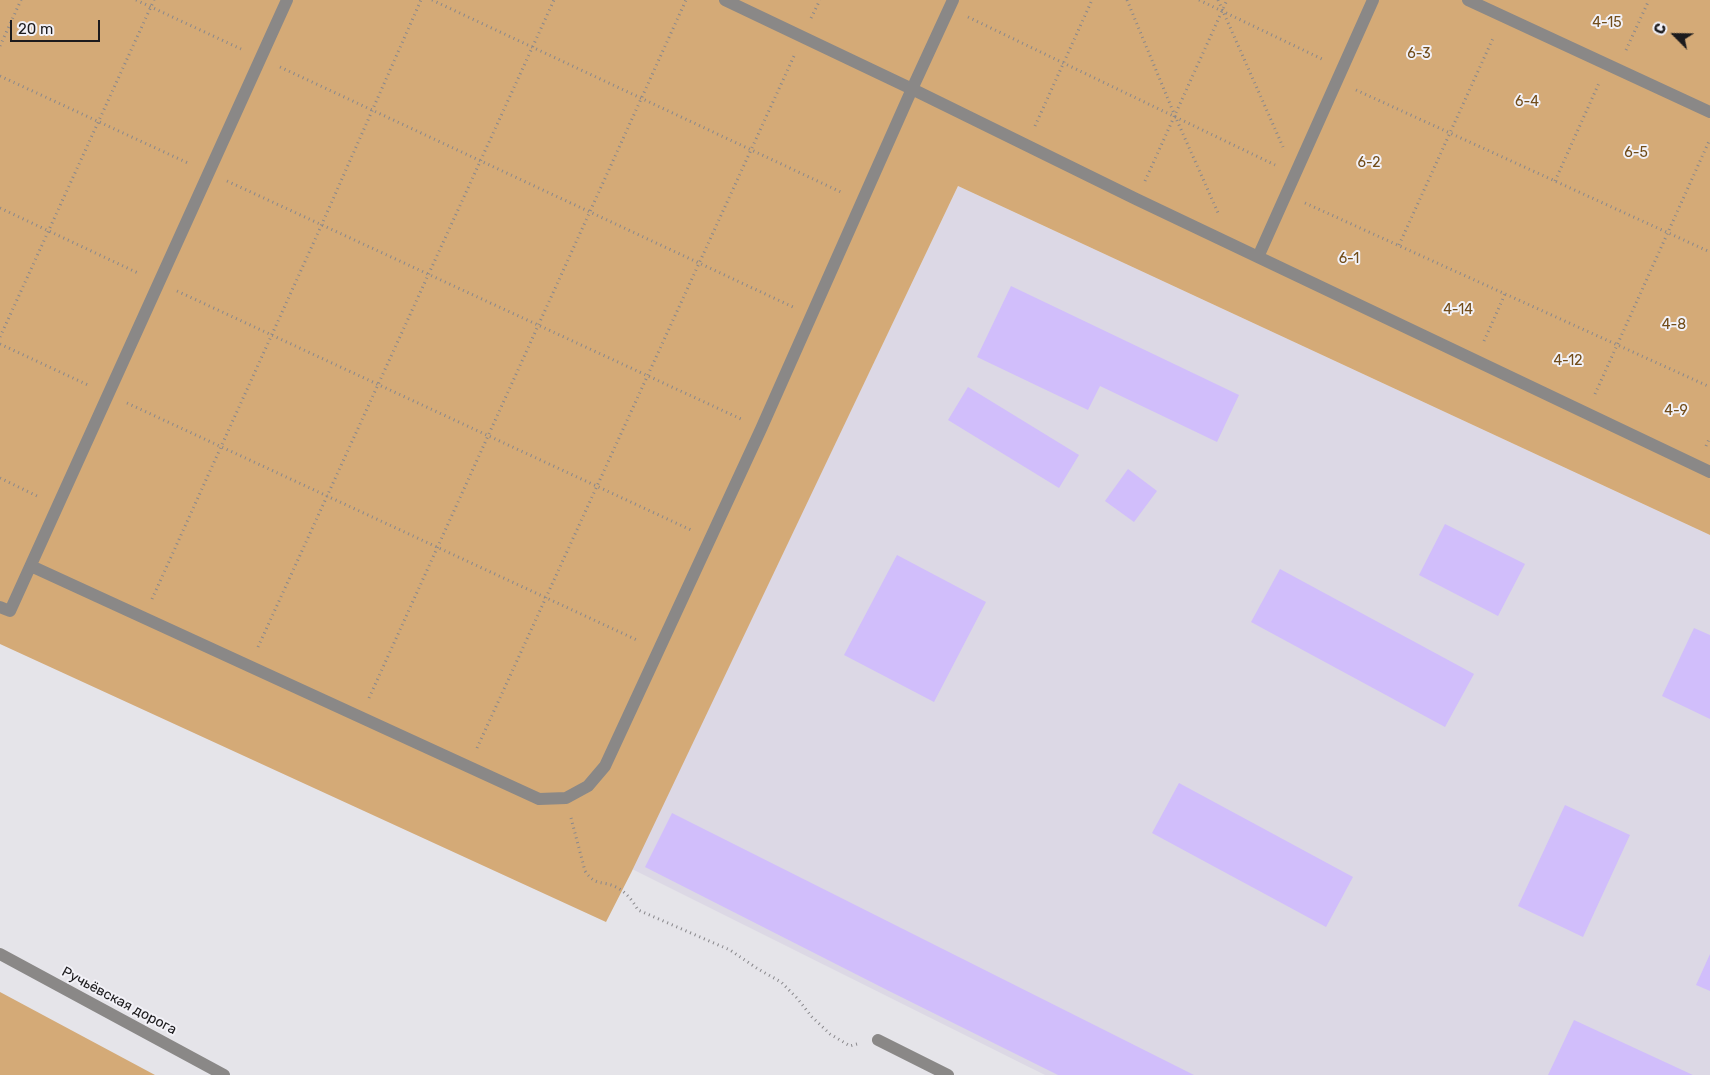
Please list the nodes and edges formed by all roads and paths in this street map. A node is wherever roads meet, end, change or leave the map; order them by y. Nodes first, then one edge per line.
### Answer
1 (21, 0) edge
2 (136, 0) edge
3 (154, 0) edge
4 (287, 0) edge
5 (421, 0) edge
6 (432, 0) edge
7 (554, 0) edge
8 (686, 0) edge
9 (725, 0) edge
10 (820, 0) edge
11 (1092, 0) edge
12 (1127, 0) edge
13 (1199, 0) edge
14 (1218, 0) edge
15 (1227, 0) edge
16 (1373, 0) edge
17 (1468, 0) edge
18 (1649, 0) edge
19 (951, 4) edge
20 (151, 7) junction
21 (1222, 11) junction
22 (1503, 16) junction
23 (803, 37) junction
24 (0, 46) edge
25 (532, 48) junction
26 (261, 58) junction
27 (1064, 63) junction
28 (1612, 67) junction
29 (1340, 75) junction
30 (0, 76) edge
31 (912, 89) junction
32 (641, 98) junction
33 (372, 110) junction
34 (1710, 112) edge
35 (1175, 116) junction
36 (99, 122) junction
37 (1450, 133) junction
38 (1710, 139) edge
39 (1026, 145) junction
40 (751, 150) junction
41 (480, 161) junction
42 (209, 172) junction
43 (1295, 175) junction
44 (1555, 181) junction
45 (1286, 194) junction
46 (1136, 200) junction
47 (861, 202) junction
48 (0, 208) edge
49 (589, 211) junction
50 (322, 224) junction
51 (49, 231) junction
52 (1668, 232) junction
53 (1232, 245) junction
54 (1399, 245) junction
55 (1710, 252) edge
56 (1258, 257) junction
57 (699, 263) junction
58 (428, 274) junction
59 (160, 283) junction
60 (1505, 294) junction
61 (812, 315) junction
62 (538, 325) junction
63 (272, 335) junction
64 (0, 337) edge
65 (0, 344) edge
66 (1618, 345) junction
67 (1475, 360) junction
68 (648, 376) junction
69 (378, 384) junction
70 (1710, 387) edge
71 (108, 395) junction
72 (1587, 413) junction
73 (761, 428) junction
74 (488, 436) junction
75 (221, 447) junction
76 (1710, 472) edge
77 (0, 478) edge
78 (596, 486) junction
79 (328, 497) junction
80 (58, 506) junction
81 (710, 539) junction
82 (437, 547) junction
83 (31, 566) junction
84 (545, 598) junction
85 (0, 607) edge
86 (144, 618) junction
87 (658, 650) junction
88 (249, 666) junction
89 (360, 717) junction
90 (468, 767) junction
91 (566, 798) junction
92 (0, 954) edge
93 (878, 1040) joint
94 (224, 1075) edge
95 (948, 1075) edge

1 - 24 path
2 - 20 path
3 - 20 path
4 - 26 street
5 - 33 path
6 - 25 path
7 - 25 path
8 - 32 path
9 - 23 street
10 - 23 path
11 - 27 path
12 - 35 path
13 - 21 path
14 - 21 path
15 - 21 path
16 - 29 street
17 - 22 street
18 - 28 path
19 - 27 path
19 - 31 street
20 - 26 path
20 - 36 path
21 - 29 path
21 - 35 path
21 - 43 path
22 - 28 street
22 - 37 path
23 - 31 street
23 - 40 path
25 - 32 path
25 - 41 path
26 - 33 path
26 - 42 street
27 - 35 path
27 - 39 path
28 - 34 street
28 - 44 path
29 - 37 path
29 - 43 street
30 - 36 path
31 - 39 street
31 - 47 street
32 - 40 path
32 - 49 path
33 - 41 path
33 - 50 path
35 - 43 path
35 - 46 path
35 - 53 path
36 - 42 path
36 - 51 path
37 - 44 path
37 - 54 path
38 - 52 path
39 - 46 street
40 - 47 path
40 - 57 path
41 - 49 path
41 - 58 path
42 - 50 path
42 - 59 street
43 - 45 street
44 - 52 path
45 - 54 path
45 - 56 street
46 - 53 street
47 - 61 street
48 - 51 path
49 - 57 path
49 - 62 path
50 - 58 path
50 - 63 path
51 - 59 path
51 - 64 path
52 - 55 path
52 - 66 path
53 - 56 street
54 - 60 path
56 - 67 street
57 - 61 path
57 - 68 path
58 - 62 path
58 - 69 path
59 - 63 path
59 - 71 street
60 - 66 path
60 - 67 path
61 - 73 street
62 - 68 path
62 - 74 path
63 - 69 path
63 - 75 path
65 - 71 path
66 - 70 path
66 - 72 path
67 - 72 street
68 - 73 path
68 - 78 path
69 - 74 path
69 - 79 path
71 - 75 path
71 - 80 street
72 - 76 street
73 - 81 street
74 - 78 path
74 - 82 path
75 - 79 path
75 - 86 path
77 - 80 path
78 - 81 path
78 - 84 path
79 - 82 path
79 - 88 path
80 - 83 street
81 - 87 street
82 - 84 path
82 - 89 path
83 - 85 street
83 - 86 street
84 - 87 path
84 - 90 path
86 - 88 street
87 - 91 street
88 - 89 street
89 - 90 street
90 - 91 street
91 - 93 path
92 - 94 street, Ручьёвская дорога
93 - 95 street

